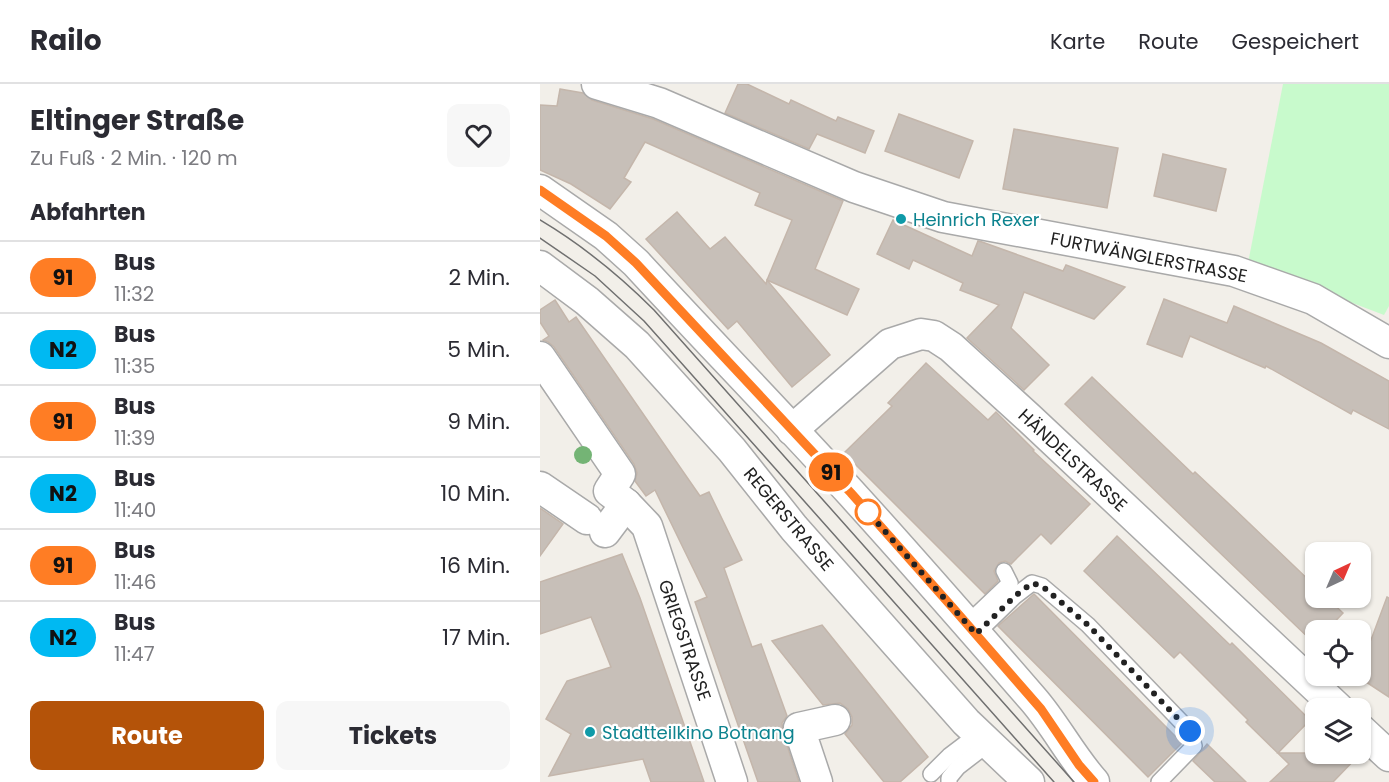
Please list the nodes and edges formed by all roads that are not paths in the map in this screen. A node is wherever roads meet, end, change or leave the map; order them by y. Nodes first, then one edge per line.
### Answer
1 (597, 84) edge
2 (540, 190) edge
3 (540, 266) edge
4 (1389, 342) edge
5 (540, 357) edge
6 (792, 430) junction
7 (540, 487) edge
8 (618, 498) junction
9 (1004, 571) dead end
10 (971, 629) junction
11 (1327, 698) edge
12 (834, 720) dead end
13 (983, 739) junction
14 (1371, 739) edge
15 (1389, 756) edge
16 (931, 774) dead end
17 (732, 782) edge
18 (817, 782) edge
19 (949, 782) edge
20 (1029, 782) edge
21 (1094, 782) edge
22 (1159, 782) edge

1 - 4 street, FURTWÄNGLERSTRASSE
2 - 6 street
3 - 13 street, REGERSTRASSE
5 - 8 street
6 - 10 street
6 - 11 street, HÄNDELSTRASSE
7 - 8 street
8 - 17 street, GRIEGSTRASSE
9 - 10 lane
10 - 21 street
10 - 22 lane
12 - 18 street
13 - 16 lane
13 - 19 lane
13 - 20 street, REGERSTRASSE
14 - 15 street

